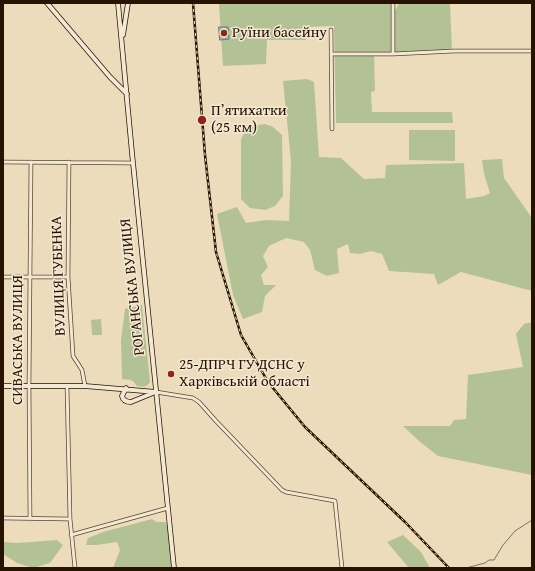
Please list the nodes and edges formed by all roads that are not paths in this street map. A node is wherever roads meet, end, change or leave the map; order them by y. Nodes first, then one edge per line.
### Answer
1 (48, 3) edge
2 (118, 3) edge
3 (128, 3) edge
4 (393, 3) edge
5 (330, 30) dead end
6 (122, 39) junction
7 (532, 51) edge
8 (331, 54) junction
9 (393, 54) junction
10 (127, 94) junction
11 (332, 129) dead end
12 (3, 162) edge
13 (31, 162) junction
14 (68, 162) junction
15 (133, 163) junction
16 (30, 277) junction
17 (68, 277) junction
18 (3, 278) edge
19 (29, 385) junction
20 (3, 386) edge
21 (67, 386) junction
22 (85, 386) junction
23 (126, 388) junction
24 (156, 392) junction
25 (168, 508) junction
26 (3, 518) edge
27 (30, 519) junction
28 (70, 519) junction
29 (71, 535) junction
30 (75, 568) edge
31 (174, 568) edge
32 (342, 568) edge

1 - 10 main road
2 - 6 main road, РОГАНСЬКА ВУЛИЦЯ
3 - 6 main road
4 - 9 street
5 - 8 street
6 - 10 main road, РОГАНСЬКА ВУЛИЦЯ
7 - 9 street
8 - 9 street
8 - 11 street
10 - 15 main road, РОГАНСЬКА ВУЛИЦЯ
12 - 13 street
13 - 14 street
13 - 16 street, СИВАСЬКА ВУЛИЦЯ
14 - 15 street
14 - 17 street, ВУЛИЦЯ ГУБЕНКА
15 - 24 main road, РОГАНСЬКА ВУЛИЦЯ
16 - 17 street
16 - 18 street
16 - 19 street, СИВАСЬКА ВУЛИЦЯ
17 - 22 street, ВУЛИЦЯ ГУБЕНКА
19 - 20 main road
19 - 21 main road
19 - 27 street, СИВАСЬКА ВУЛИЦЯ
21 - 22 main road
21 - 28 street
22 - 23 main road
23 - 24 main road
23 - 24 main road
24 - 25 main road, РОГАНСЬКА ВУЛИЦЯ
24 - 32 street
25 - 29 street
25 - 31 main road, РОГАНСЬКА ВУЛИЦЯ
26 - 27 street
27 - 28 street
28 - 29 street
29 - 30 street

